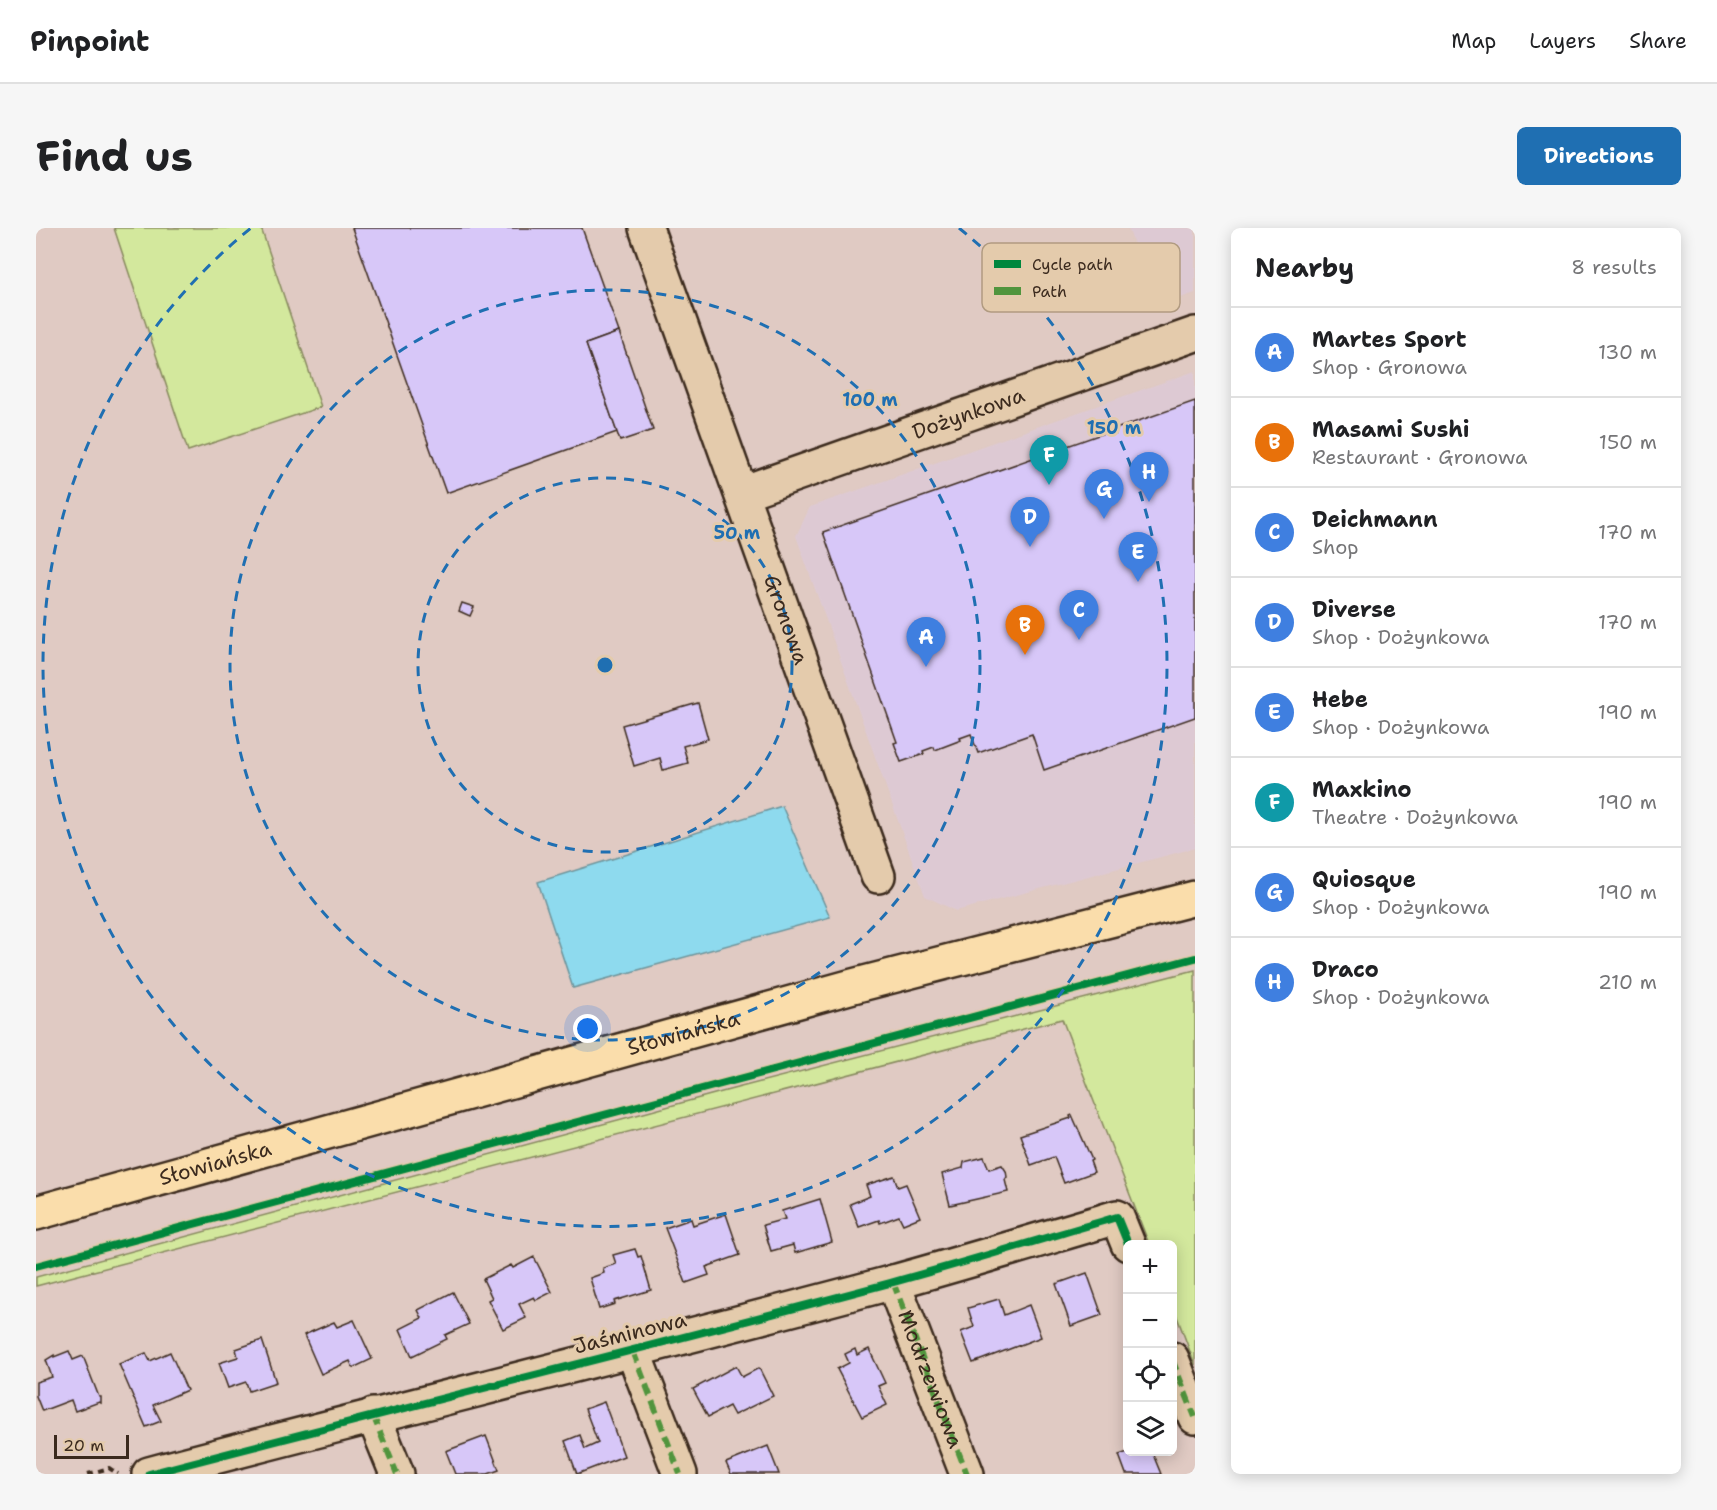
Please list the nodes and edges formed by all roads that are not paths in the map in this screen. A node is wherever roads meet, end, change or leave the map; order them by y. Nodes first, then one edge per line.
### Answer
1 (646, 228) edge
2 (1195, 334) edge
3 (742, 493) junction
4 (878, 876) dead end
5 (1195, 898) edge
6 (36, 1213) edge
7 (1123, 1231) edge
8 (893, 1282) junction
9 (633, 1351) junction
10 (1177, 1370) edge
11 (374, 1415) junction
12 (1195, 1417) edge
13 (149, 1474) edge
14 (397, 1474) edge
15 (680, 1474) edge
16 (967, 1474) edge

1 - 3 street, Gronowa
2 - 3 street, Dożynkowa
3 - 4 street, Gronowa
5 - 6 main road, Słowiańska
7 - 8 street, Jaśminowa
8 - 9 street, Jaśminowa
8 - 16 street, Modrzewiowa
9 - 11 street, Jaśminowa
9 - 15 street
10 - 12 street
11 - 13 street, Jaśminowa
11 - 14 street

